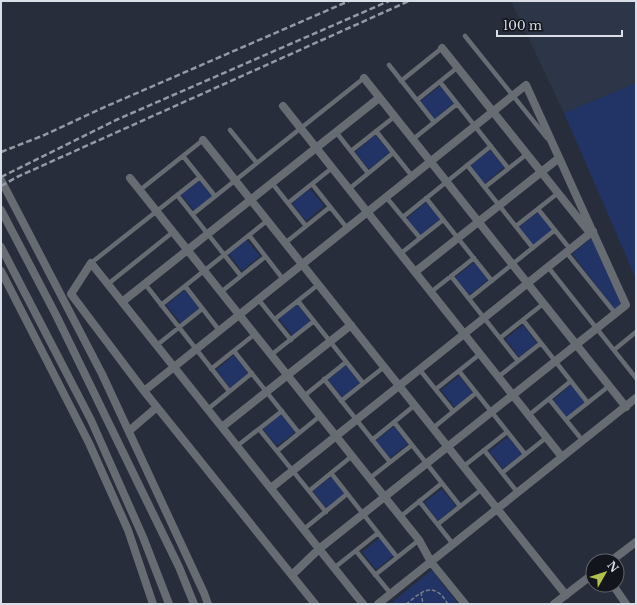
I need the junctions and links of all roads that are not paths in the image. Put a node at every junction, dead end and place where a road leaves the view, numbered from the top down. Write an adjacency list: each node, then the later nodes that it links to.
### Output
1 (465, 36): 8 (lane)
2 (442, 48): 4 (street); 6 (lane)
3 (389, 65): 6 (lane)
4 (458, 67): 7 (lane); 13 (street)
5 (364, 78): 9 (street); 17 (lane)
6 (401, 81): 10 (lane)
7 (440, 82): 10 (lane); 11 (lane)
8 (513, 96): 13 (street); 24 (lane); 24 (street)
9 (379, 98): 14 (street); 19 (street)
10 (417, 100): 15 (lane)
11 (457, 104): 15 (lane); 16 (lane)
12 (283, 106): 17 (street)
13 (493, 112): 16 (street); 28 (street)
14 (394, 117): 20 (lane); 22 (street)
15 (434, 122): 22 (lane)
16 (474, 126): 23 (lane); 31 (street)
17 (300, 129): 25 (street); 32 (lane)
18 (230, 130): 32 (lane)
19 (336, 132): 25 (street); 26 (lane)
20 (376, 132): 26 (lane); 27 (lane)
21 (203, 140): 29 (lane); 42 (street)
22 (412, 140): 31 (street)
23 (491, 146): 33 (lane); 35 (lane)
24 (554, 147): 30 (street)
25 (316, 148): 34 (street); 44 (street)
26 (351, 151): 37 (lane)
27 (394, 153): 37 (lane); 38 (lane)
28 (527, 154): 35 (lane); 36 (street)
29 (183, 156): 39 (lane); 48 (lane)
30 (559, 158): 36 (street); 72 (street)
31 (430, 162): 38 (street); 43 (street)
32 (256, 164): 42 (lane)
33 (467, 165): 43 (lane); 46 (lane)
34 (332, 168): 45 (lane); 47 (street)
35 (508, 168): 46 (lane)
36 (541, 172): 49 (street); 56 (street)
37 (368, 173): 47 (lane)
38 (412, 176): 52 (street)
39 (200, 177): 50 (lane); 51 (lane)
40 (130, 178): 48 (street)
41 (1, 180): 178 (street)
42 (236, 180): 51 (lane); 54 (street)
43 (446, 182): 53 (lane); 66 (street)
44 (272, 183): 54 (street); 55 (lane)
45 (312, 184): 55 (lane); 57 (lane)
46 (485, 187): 56 (lane)
47 (348, 189): 61 (street)
48 (140, 190): 60 (street)
49 (558, 193): 58 (lane); 72 (street)
50 (177, 195): 60 (lane); 62 (lane)
51 (215, 196): 62 (lane)
52 (386, 197): 61 (street); 63 (lane)
53 (426, 198): 63 (lane); 65 (lane)
54 (251, 200): 64 (street); 73 (street)
55 (288, 203): 67 (lane)
56 (499, 205): 66 (street); 68 (lane)
57 (330, 207): 67 (lane); 69 (lane)
58 (538, 209): 68 (lane); 70 (lane)
59 (1, 210): 233 (street)
60 (156, 211): 71 (street); 86 (lane)
61 (367, 212): 69 (street); 82 (street)
62 (193, 214): 73 (lane)
63 (402, 217): 75 (lane)
64 (268, 220): 74 (lane); 77 (street)
65 (443, 220): 75 (lane); 76 (lane)
66 (478, 222): 76 (street); 88 (street)
67 (306, 226): 77 (lane)
68 (516, 226): 79 (lane)
69 (347, 228): 87 (street)
70 (555, 230): 79 (lane); 81 (lane)
71 (173, 232): 80 (street); 97 (lane)
72 (591, 232): 81 (street); 111 (street)
73 (208, 234): 80 (street); 83 (lane)
74 (249, 236): 83 (lane); 84 (lane)
75 (420, 238): 82 (lane)
76 (458, 238): 85 (lane); 92 (street)
77 (285, 243): 87 (street)
78 (1, 248): 232 (street)
79 (533, 248): 88 (lane)
80 (188, 250): 91 (street); 98 (street)
81 (568, 251): 89 (street); 111 (lane)
82 (400, 254): 92 (street)
83 (225, 255): 91 (lane); 93 (lane)
84 (265, 257): 93 (lane); 95 (lane)
85 (474, 258): 94 (lane); 96 (lane)
86 (91, 263): 97 (street); 153 (street)
87 (302, 264): 95 (street); 99 (street)
88 (512, 265): 96 (lane); 100 (street)
89 (548, 267): 100 (street); 119 (lane)
90 (1, 271): 231 (street)
91 (204, 271): 101 (lane); 102 (street)
92 (415, 272): 103 (street)
93 (241, 276): 102 (lane)
94 (450, 276): 103 (lane); 105 (lane)
95 (283, 279): 104 (street)
96 (492, 281): 105 (lane)
97 (108, 284): 107 (street)
98 (145, 284): 107 (street); 109 (lane)
99 (318, 284): 106 (lane); 117 (street)
100 (527, 284): 108 (street); 113 (street)
101 (184, 286): 109 (lane); 110 (lane)
102 (221, 292): 112 (street)
103 (431, 292): 123 (street)
104 (258, 299): 112 (street); 114 (lane)
105 (469, 299): 113 (lane)
106 (298, 301): 114 (lane); 116 (lane)
107 (122, 302): 129 (street)
108 (543, 304): 115 (lane); 128 (street)
109 (161, 305): 118 (lane)
110 (202, 309): 118 (lane); 120 (lane)
111 (615, 313): 119 (street)
112 (239, 314): 120 (street); 122 (street)
113 (484, 318): 123 (street); 124 (lane)
114 (275, 319): 125 (lane)
115 (522, 320): 124 (lane); 127 (lane)
116 (314, 321): 125 (lane); 126 (lane)
117 (351, 325): 126 (street); 139 (street)
118 (179, 328): 129 (lane); 130 (lane)
119 (596, 328): 128 (street); 131 (lane)
120 (219, 330): 130 (street)
121 (636, 332): 131 (lane)
122 (255, 334): 132 (lane); 134 (street)
123 (464, 334): 133 (street); 141 (street)
124 (500, 338): 135 (lane)
125 (291, 340): 134 (lane)
126 (330, 341): 137 (lane); 144 (street)
127 (541, 343): 135 (lane); 136 (lane)
128 (576, 344): 136 (street); 151 (street)
129 (157, 345): 138 (street)
130 (195, 349): 138 (street); 140 (lane)
131 (614, 350): 146 (lane)
132 (234, 351): 140 (lane); 143 (lane)
133 (480, 354): 142 (lane); 145 (street)
134 (272, 355): 144 (street)
135 (518, 361): 145 (lane)
136 (555, 361): 148 (lane); 157 (street)
137 (346, 362): 147 (lane); 149 (lane)
138 (174, 366): 153 (street); 166 (street)
139 (384, 366): 149 (lane); 150 (street)
140 (211, 369): 154 (lane)
141 (420, 369): 150 (street); 152 (lane)
142 (459, 371): 152 (lane); 156 (lane)
143 (252, 373): 154 (lane); 155 (lane)
144 (287, 375): 155 (street); 158 (street)
145 (498, 377): 157 (street)
146 (636, 378)
147 (324, 379): 158 (lane); 161 (lane)
148 (571, 381): 160 (lane); 162 (lane)
149 (363, 383): 161 (lane)
150 (399, 386): 163 (street); 172 (street)
151 (609, 386): 162 (lane); 165 (street)
152 (436, 389): 168 (lane)
153 (144, 390): 164 (street)
154 (230, 391): 166 (lane)
155 (267, 392): 167 (lane); 175 (street)
156 (476, 393): 168 (lane); 169 (lane)
157 (513, 395): 169 (street); 170 (street)
158 (304, 396): 171 (street)
159 (636, 398): 165 (street)
160 (549, 399): 170 (lane); 173 (lane)
161 (341, 401): 172 (lane)
162 (588, 403): 173 (lane)
163 (415, 405): 174 (lane); 176 (street)
164 (157, 407): 178 (street); 225 (street)
165 (626, 407): 184 (street)
166 (208, 409): 175 (street)
167 (282, 411): 177 (lane); 180 (lane)
168 (453, 412): 176 (lane)
169 (491, 412): 179 (lane); 187 (street)
170 (529, 415): 182 (street)
171 (320, 416): 180 (lane); 181 (street)
172 (356, 420): 181 (street); 183 (lane)
173 (566, 420): 184 (lane)
174 (394, 422): 183 (lane); 185 (lane)
175 (222, 427): 186 (street)
176 (433, 428): 187 (street)
177 (259, 429): 186 (lane); 189 (lane)
178 (129, 431): 234 (street)
179 (507, 432): 188 (lane); 190 (lane)
180 (299, 433): 189 (lane)
181 (336, 436): 191 (street); 196 (street)
182 (547, 437): 190 (lane); 192 (street)
183 (372, 440): 193 (lane)
184 (583, 441): 192 (street)
185 (412, 445): 193 (lane); 194 (lane)
186 (237, 446): 201 (street)
187 (448, 446): 194 (street); 195 (street)
188 (484, 450): 195 (lane); 198 (lane)
189 (277, 451): 196 (lane)
190 (525, 454): 198 (lane)
191 (352, 456): 197 (lane); 199 (street)
192 (562, 457): 204 (street)
193 (390, 462): 199 (lane)
194 (426, 463): 200 (lane); 206 (street)
195 (464, 466): 202 (street)
196 (292, 470): 201 (street); 203 (lane)
197 (331, 473): 203 (lane); 205 (lane)
198 (502, 473): 204 (lane)
199 (370, 478): 206 (street)
200 (442, 483): 207 (lane); 208 (lane)
201 (271, 488): 214 (street)
202 (482, 489): 208 (lane); 209 (street)
203 (309, 491): 210 (lane)
204 (518, 493): 209 (street)
205 (347, 494): 210 (lane); 211 (lane)
206 (384, 497): 211 (street); 212 (street)
207 (419, 501): 212 (lane); 213 (lane)
208 (460, 506): 213 (lane)
209 (498, 509): 218 (street); 230 (street)
210 (326, 512): 214 (lane)
211 (363, 514): 215 (lane); 219 (street)
212 (400, 517): 216 (street)
213 (438, 524): 218 (lane)
214 (304, 529): 219 (street)
215 (378, 533): 220 (lane); 222 (lane)
216 (419, 540): 222 (lane); 223 (street)
217 (636, 542): 221 (street)
218 (453, 544): 223 (street)
219 (319, 549): 224 (street); 225 (street)
220 (356, 551): 224 (lane); 226 (lane)
221 (622, 553)
222 (397, 557): 226 (lane)
223 (431, 562): 229 (street); 238 (street)
224 (334, 568): 236 (street)
225 (292, 575): 235 (street)
226 (375, 575): 229 (lane)
227 (585, 580): 230 (street)
228 (618, 593): 240 (street)
229 (391, 594): 237 (street)
230 (566, 595): 239 (street)
231 (153, 604)
232 (169, 604)
233 (194, 604)
234 (208, 604)
235 (314, 604)
236 (363, 604)
237 (378, 604)
238 (464, 604)
239 (554, 604)
240 (626, 604)

